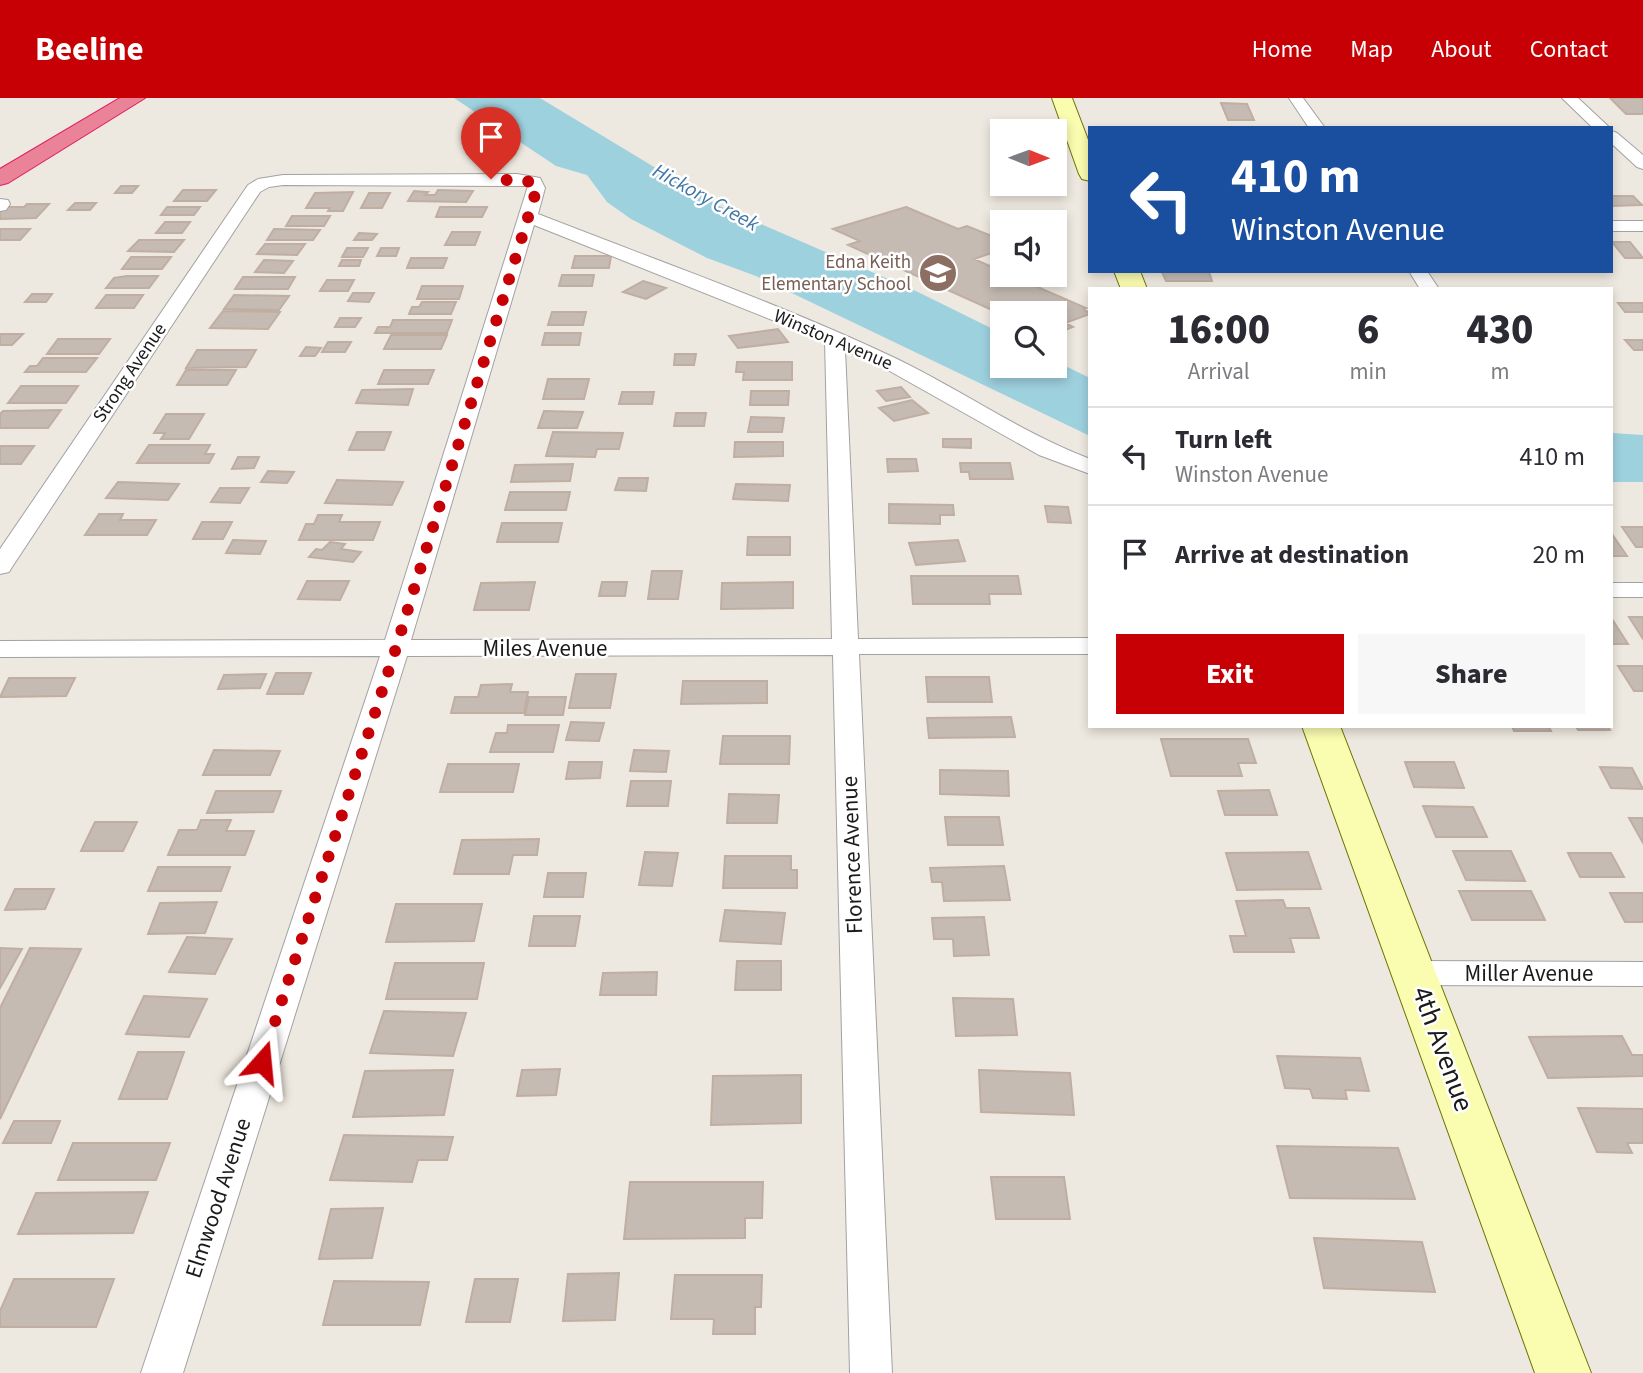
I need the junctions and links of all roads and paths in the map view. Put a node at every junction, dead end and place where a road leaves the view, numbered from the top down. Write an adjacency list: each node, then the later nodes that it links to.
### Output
1 (135, 98): 6 (highway)
2 (148, 98): 6 (highway)
3 (1062, 98): 11 (street)
4 (1296, 98): 7 (street)
5 (1569, 98): 8 (street)
6 (108, 112): 12 (highway)
7 (1316, 126)
8 (1600, 126)
9 (1613, 137): 10 (street)
10 (1643, 164)
11 (1088, 169)
12 (0, 178)
13 (264, 183): 14 (street, Elmwood Avenue); 19 (street, Strong Avenue)
14 (528, 216): 17 (street, Winston Avenue); 23 (street, Elmwood Avenue)
15 (1613, 226): 16 (street)
16 (1643, 226)
17 (835, 338): 18 (street, Winston Avenue); 25 (street, Florence Avenue)
18 (1088, 466)
19 (0, 567)
20 (1613, 590): 21 (street)
21 (1643, 590)
22 (1088, 646): 25 (street, Miles Avenue)
23 (396, 648): 24 (street, Miles Avenue); 25 (street, Miles Avenue); 29 (street, Elmwood Avenue)
24 (0, 649)
25 (845, 649): 30 (street, Florence Avenue)
26 (1322, 728): 27 (street, 4th Avenue)
27 (1415, 973): 28 (street, Miller Avenue); 31 (street, 4th Avenue)
28 (1643, 974)
29 (162, 1373)
30 (872, 1373)
31 (1563, 1373)

